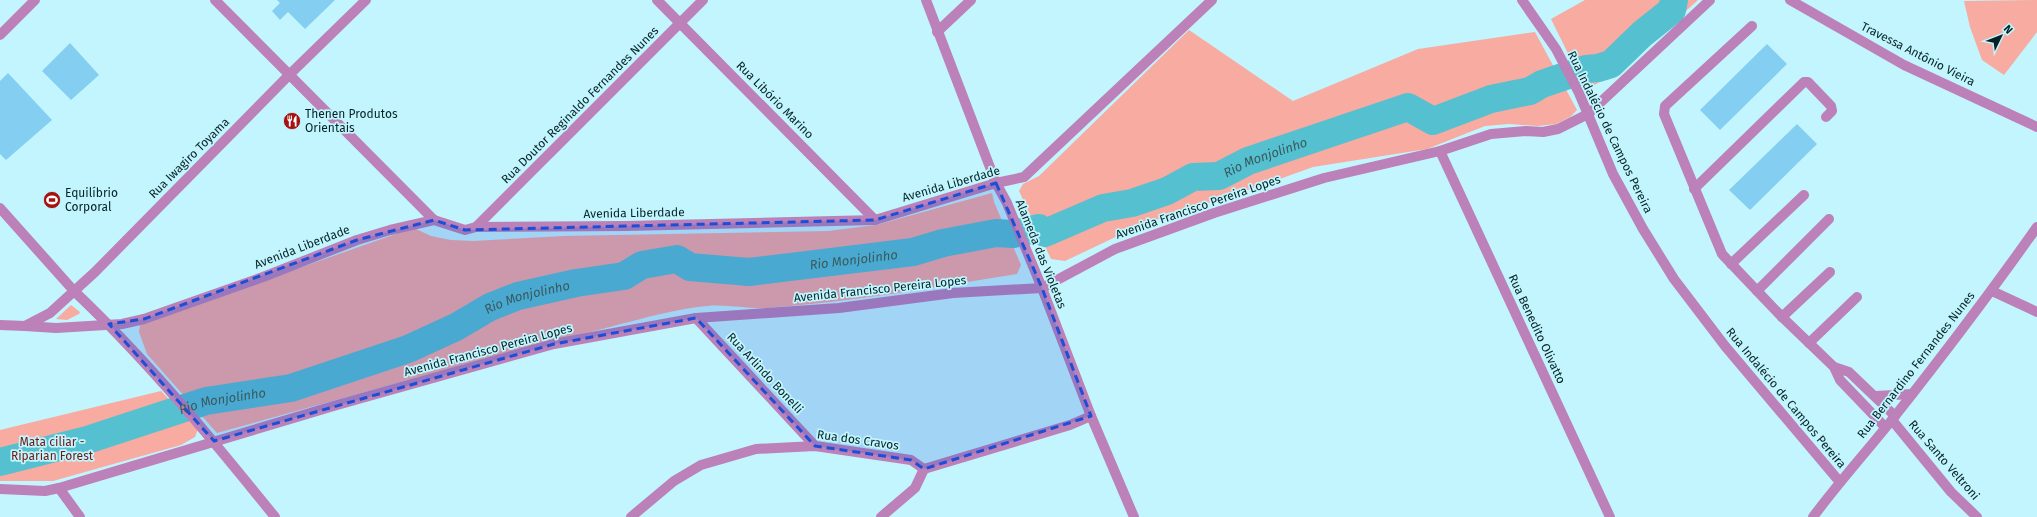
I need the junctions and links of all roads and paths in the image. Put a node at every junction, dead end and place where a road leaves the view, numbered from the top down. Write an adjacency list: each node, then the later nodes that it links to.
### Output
1 (35, 0): 15 (street)
2 (214, 0): 16 (street)
3 (366, 0): 16 (street, Rua Iwagiro Toyama)
4 (657, 0): 12 (street, Rua Libório Marino)
5 (703, 0): 12 (street, Rua Doutor Reginaldo Fernandes Nunes)
6 (926, 0): 14 (street, Alameda das Violetas)
7 (971, 0): 14 (street)
8 (1212, 0): 21 (street, Avenida Liberdade)
9 (1522, 0): 17 (street, Rua Indalécio de Campos Pereira)
10 (1710, 0): 17 (street, Avenida Francisco Pereira Lopes)
11 (1790, 0): 19 (street, Travessa Antônio Vieira)
12 (680, 22): 27 (street, Rua Libório Marino); 28 (street, Rua Doutor Reginaldo Fernandes Nunes)
13 (1752, 26): 22 (street)
14 (938, 32): 21 (street, Alameda das Violetas)
15 (0, 35)
16 (289, 75): 26 (street); 35 (street, Rua Iwagiro Toyama)
17 (1588, 114): 20 (street, Avenida Francisco Pereira Lopes); 52 (street, Rua Indalécio de Campos Pereira)
18 (1826, 117): 22 (street)
19 (2037, 127)
20 (1440, 151): 32 (street, Avenida Francisco Pereira Lopes); 60 (street, Rua Benedito Olivatto)
21 (996, 183): 27 (street, Avenida Liberdade); 32 (street, Alameda das Violetas)
22 (1694, 189): 30 (street)
23 (1804, 195): 30 (street)
24 (0, 208): 35 (street)
25 (1829, 219): 33 (street)
26 (434, 220): 28 (street, Avenida Liberdade); 40 (street, Avenida Liberdade)
27 (875, 220): 28 (street, Avenida Liberdade)
28 (476, 227)
29 (2037, 227): 34 (street, Rua Bernardino Fernandes Nunes)
30 (1731, 264): 33 (street)
31 (1830, 272): 38 (street)
32 (1042, 288): 39 (street, Avenida Francisco Pereira Lopes); 47 (street, Alameda das Violetas)
33 (1757, 290): 38 (street)
34 (1992, 290): 37 (street); 45 (street, Rua Bernardino Fernandes Nunes)
35 (74, 291): 40 (street); 42 (street, Rua Iwagiro Toyama)
36 (1857, 297): 43 (street)
37 (2037, 312)
38 (1782, 317): 43 (street)
39 (696, 318): 49 (street, Avenida Francisco Pereira Lopes); 50 (street, Rua Arlindo Bonelli)
40 (109, 324): 42 (street, Avenida Liberdade); 49 (street)
41 (0, 325): 42 (street, Avenida Liberdade)
42 (25, 326)
43 (1809, 343): 44 (street)
44 (1834, 367): 46 (street); 48 (street)
45 (1912, 394): 46 (street); 48 (street, Rua Bernardino Fernandes Nunes)
46 (1876, 396): 48 (street)
47 (1091, 416): 51 (street); 59 (street, Alameda das Violetas)
48 (1891, 421): 52 (street, Rua Bernardino Fernandes Nunes); 62 (street, Rua Santo Veltroni)
49 (214, 441): 54 (street, Avenida Francisco Pereira Lopes); 56 (street)
50 (815, 446): 51 (street, Rua dos Cravos); 57 (street, Rua dos Cravos)
51 (924, 469): 58 (street)
52 (1839, 481): 61 (street, Rua Bernardino Fernandes Nunes)
53 (0, 488): 54 (street, Avenida Francisco Pereira Lopes)
54 (59, 488): 55 (street)
55 (80, 517)
56 (276, 517)
57 (631, 517)
58 (881, 517)
59 (1134, 517)
60 (1610, 517)
61 (1813, 517)
62 (1977, 517)

